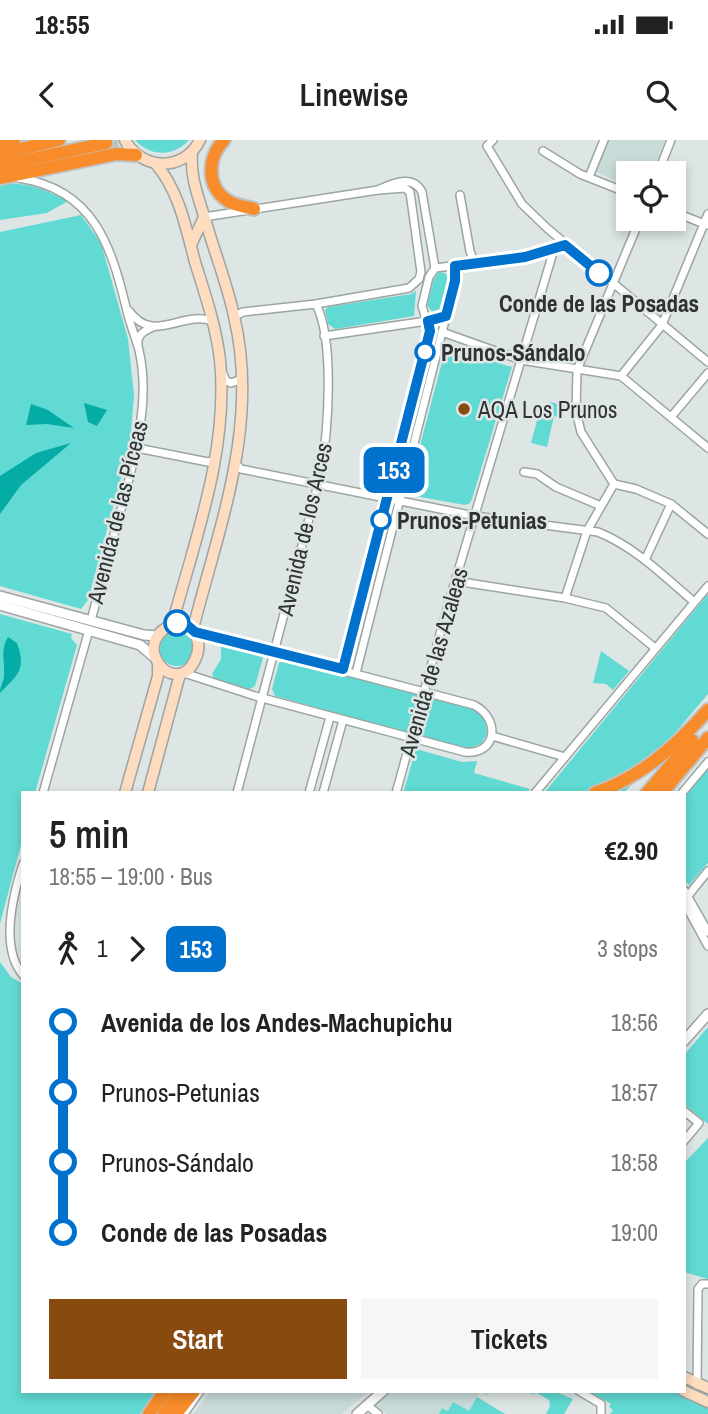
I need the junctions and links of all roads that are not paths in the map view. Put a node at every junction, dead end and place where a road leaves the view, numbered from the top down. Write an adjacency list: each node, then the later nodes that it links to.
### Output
1 (14, 140): 9 (highway)
2 (59, 140): 13 (highway)
3 (125, 140): 14 (main road)
4 (200, 140): 12 (main road)
5 (224, 140): 24 (highway)
6 (493, 140): 31 (street)
7 (604, 140): 18 (street)
8 (671, 140): 15 (street)
9 (0, 143)
10 (106, 143): 17 (highway)
11 (543, 151): 18 (street)
12 (192, 152): 16 (main road); 26 (main road)
13 (0, 154)
14 (136, 155): 16 (main road); 17 (highway)
15 (663, 161)
16 (156, 164): 30 (main road)
17 (2, 173): 38 (street, Avenida de las Píceas)
18 (589, 177): 19 (street)
19 (616, 188)
20 (378, 190): 22 (street); 23 (street); 24 (street)
21 (460, 195): 33 (street)
22 (412, 197): 23 (street); 37 (street)
23 (423, 199): 35 (street)
24 (254, 209): 26 (street)
25 (708, 214): 28 (street)
26 (204, 217): 30 (main road); 39 (main road)
27 (686, 217): 28 (street)
28 (706, 225): 43 (street)
29 (634, 231): 36 (street)
30 (191, 245): 41 (main road)
31 (565, 245): 32 (street); 36 (street)
32 (551, 250): 33 (street); 49 (street, Avenida de las Azaleas)
33 (475, 264): 34 (street)
34 (455, 266): 35 (street); 40 (street)
35 (435, 268): 42 (street)
36 (613, 285): 43 (street); 51 (street)
37 (316, 303): 39 (street); 46 (street, Avenida de los Arces)
38 (127, 308): 44 (street); 47 (street, Avenida de las Píceas)
39 (234, 316): 54 (main road)
40 (446, 316): 42 (street); 45 (street)
41 (212, 321): 44 (street); 48 (main road)
42 (428, 321): 46 (street); 63 (street)
43 (662, 325): 50 (street); 53 (street)
44 (153, 327): 47 (street)
45 (442, 332): 49 (street); 64 (street)
46 (324, 336): 61 (street, Avenida de los Arces)
47 (139, 349): 56 (street, Avenida de las Píceas)
48 (220, 359): 54 (street); 58 (main road)
49 (522, 360): 51 (street); 67 (street, Avenida de las Azaleas)
50 (708, 362)
51 (577, 370): 53 (street); 62 (street)
52 (708, 373): 55 (street)
53 (621, 376): 55 (street)
54 (242, 379): 59 (main road)
55 (671, 417): 57 (street)
56 (137, 448): 58 (street); 77 (street, Avenida de las Píceas)
57 (708, 448)
58 (215, 460): 78 (main road)
59 (236, 464): 61 (street); 80 (main road)
60 (524, 472): 66 (street)
61 (319, 484): 63 (street); 83 (street, Avenida de los Arces)
62 (614, 484): 65 (street); 66 (street)
63 (387, 498): 64 (street); 85 (street)
64 (399, 500): 67 (street); 87 (street)
65 (671, 504): 69 (street); 70 (street)
66 (601, 506): 68 (street)
67 (475, 516): 68 (street); 71 (street, Avenida de las Azaleas)
68 (587, 531): 70 (street); 74 (street)
69 (708, 534)
70 (645, 560): 75 (street)
71 (455, 581): 74 (street); 88 (street, Avenida de las Azaleas)
72 (708, 586): 75 (street)
73 (0, 596): 77 (street)
74 (565, 598): 82 (street)
75 (694, 601): 82 (street)
76 (0, 605): 79 (street)
77 (91, 620): 79 (street); 81 (street)
78 (172, 625): 80 (main road); 81 (main road)
79 (89, 630): 84 (street); 99 (street, Avenida de las Píceas)
80 (194, 631): 83 (street); 86 (main road)
81 (158, 636): 84 (main road)
82 (655, 648): 97 (street)
83 (275, 651): 85 (street); 89 (street, Avenida de los Arces)
84 (156, 661): 86 (main road); 100 (main road)
85 (343, 669): 87 (street)
86 (182, 673): 89 (street); 101 (main road)
87 (356, 673): 88 (street)
88 (424, 692): 94 (street); 95 (street, Avenida de las Azaleas)
89 (263, 698): 91 (street); 102 (street, Avenida de los Arces)
90 (708, 710): 107 (highway)
91 (330, 716): 92 (street); 103 (street)
92 (343, 720): 95 (street); 104 (street)
93 (708, 721): 108 (highway)
94 (492, 736): 95 (street); 97 (street)
95 (411, 738): 105 (street, Avenida de las Azaleas)
96 (708, 738): 109 (highway)
97 (565, 757): 106 (street)
98 (708, 762): 110 (street)
99 (44, 791)
100 (126, 791)
101 (149, 791)
102 (238, 791)
103 (310, 791)
104 (324, 791)
105 (397, 791)
106 (536, 791)
107 (600, 791)
108 (649, 791)
109 (664, 791)
110 (684, 791)
111 (708, 871): 113 (street)
112 (21, 872): 118 (street)
113 (686, 895)
114 (686, 898): 116 (street)
115 (686, 898): 117 (street)
116 (708, 932)
117 (708, 946)
118 (21, 973)
119 (708, 1007): 121 (street)
120 (708, 1014): 121 (street)
121 (699, 1023): 122 (street)
122 (686, 1039)
123 (686, 1113): 124 (street)
124 (686, 1139)
125 (708, 1284): 127 (street)
126 (686, 1378): 127 (main road)
127 (703, 1387): 134 (main road)
128 (164, 1393): 136 (highway)
129 (179, 1393): 137 (highway)
130 (192, 1393): 138 (highway)
131 (199, 1393): 139 (street)
132 (381, 1393): 135 (street)
133 (582, 1393): 142 (street)
134 (696, 1397)
135 (367, 1405): 140 (street); 141 (street)
136 (149, 1414)
137 (163, 1414)
138 (176, 1414)
139 (184, 1414)
140 (357, 1414)
141 (378, 1414)
142 (601, 1414)

